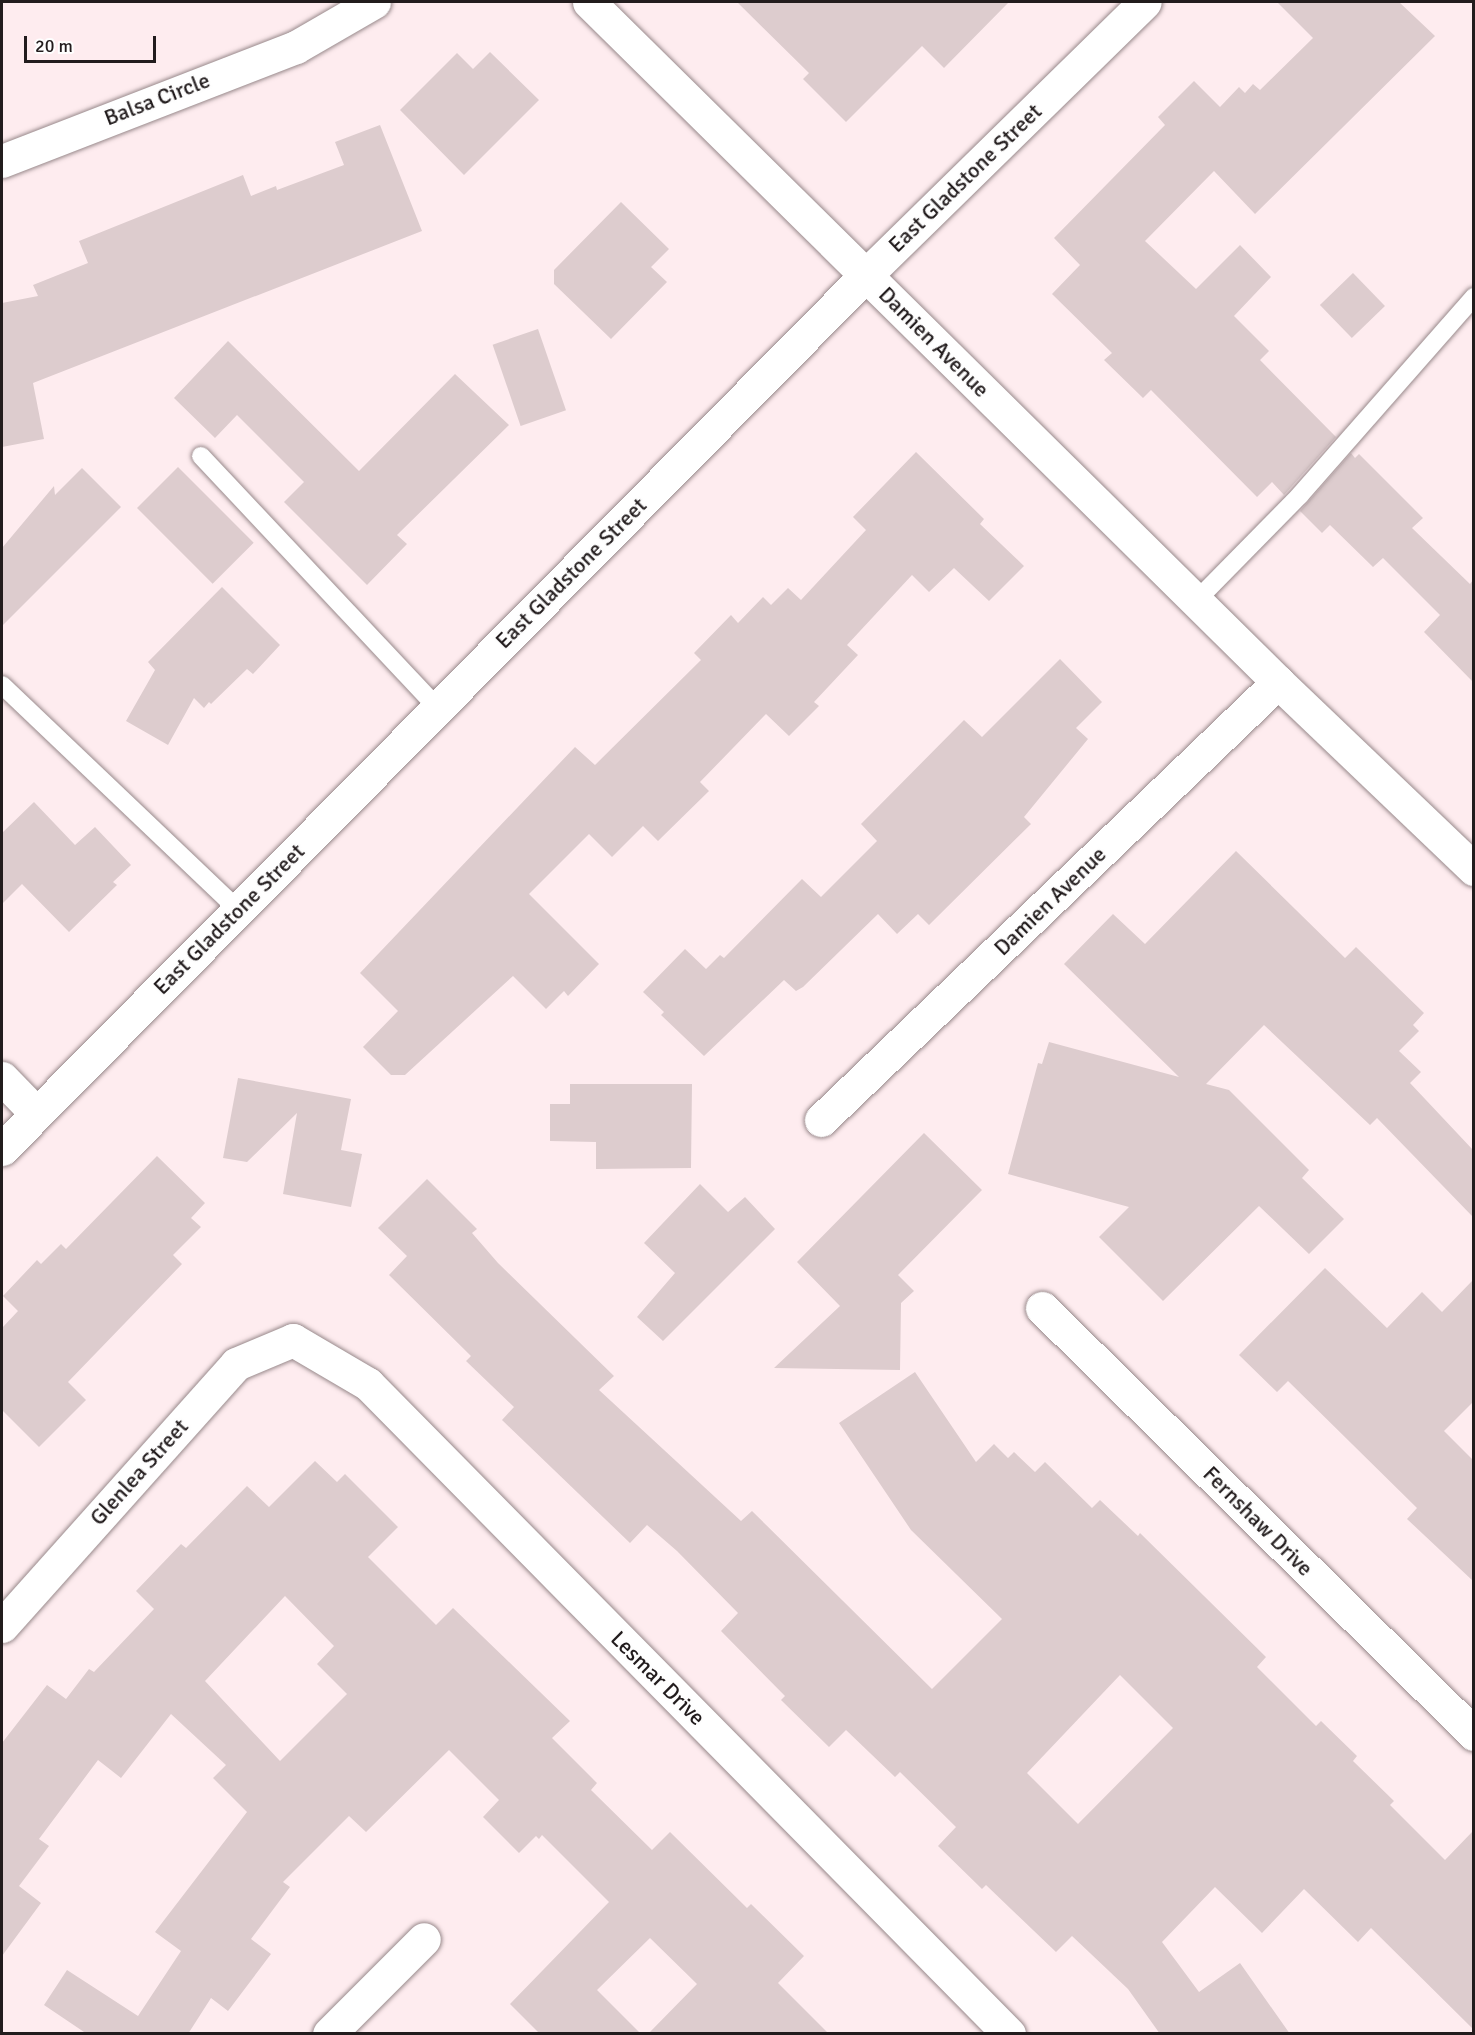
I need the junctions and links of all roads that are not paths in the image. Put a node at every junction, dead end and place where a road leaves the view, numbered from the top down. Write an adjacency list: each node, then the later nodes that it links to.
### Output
1 (374, 2): 4 (street, Balsa Circle)
2 (589, 2): 5 (street, Damien Avenue)
3 (1145, 2): 5 (street, East Gladstone Street)
4 (2, 161)
5 (866, 275): 8 (street, Damien Avenue); 11 (street, East Gladstone Street)
6 (1473, 297): 8 (lane)
7 (201, 456): 11 (lane)
8 (1196, 601): 9 (street, Damien Avenue)
9 (1278, 682): 12 (street, Damien Avenue); 16 (street, Damien Avenue)
10 (2, 685): 13 (lane)
11 (438, 708): 13 (street, East Gladstone Street)
12 (1473, 869)
13 (238, 910): 15 (street, East Gladstone Street)
14 (2, 1078): 15 (street)
15 (36, 1113): 17 (street, East Gladstone Street)
16 (821, 1120)
17 (2, 1149)
18 (1042, 1308): 21 (street, Fernshaw Drive)
19 (293, 1340): 20 (street, Glenlea Street); 24 (street, Lesmar Drive)
20 (2, 1626)
21 (1473, 1734)
22 (424, 1939): 23 (street)
23 (329, 2034)
24 (1009, 2034)

